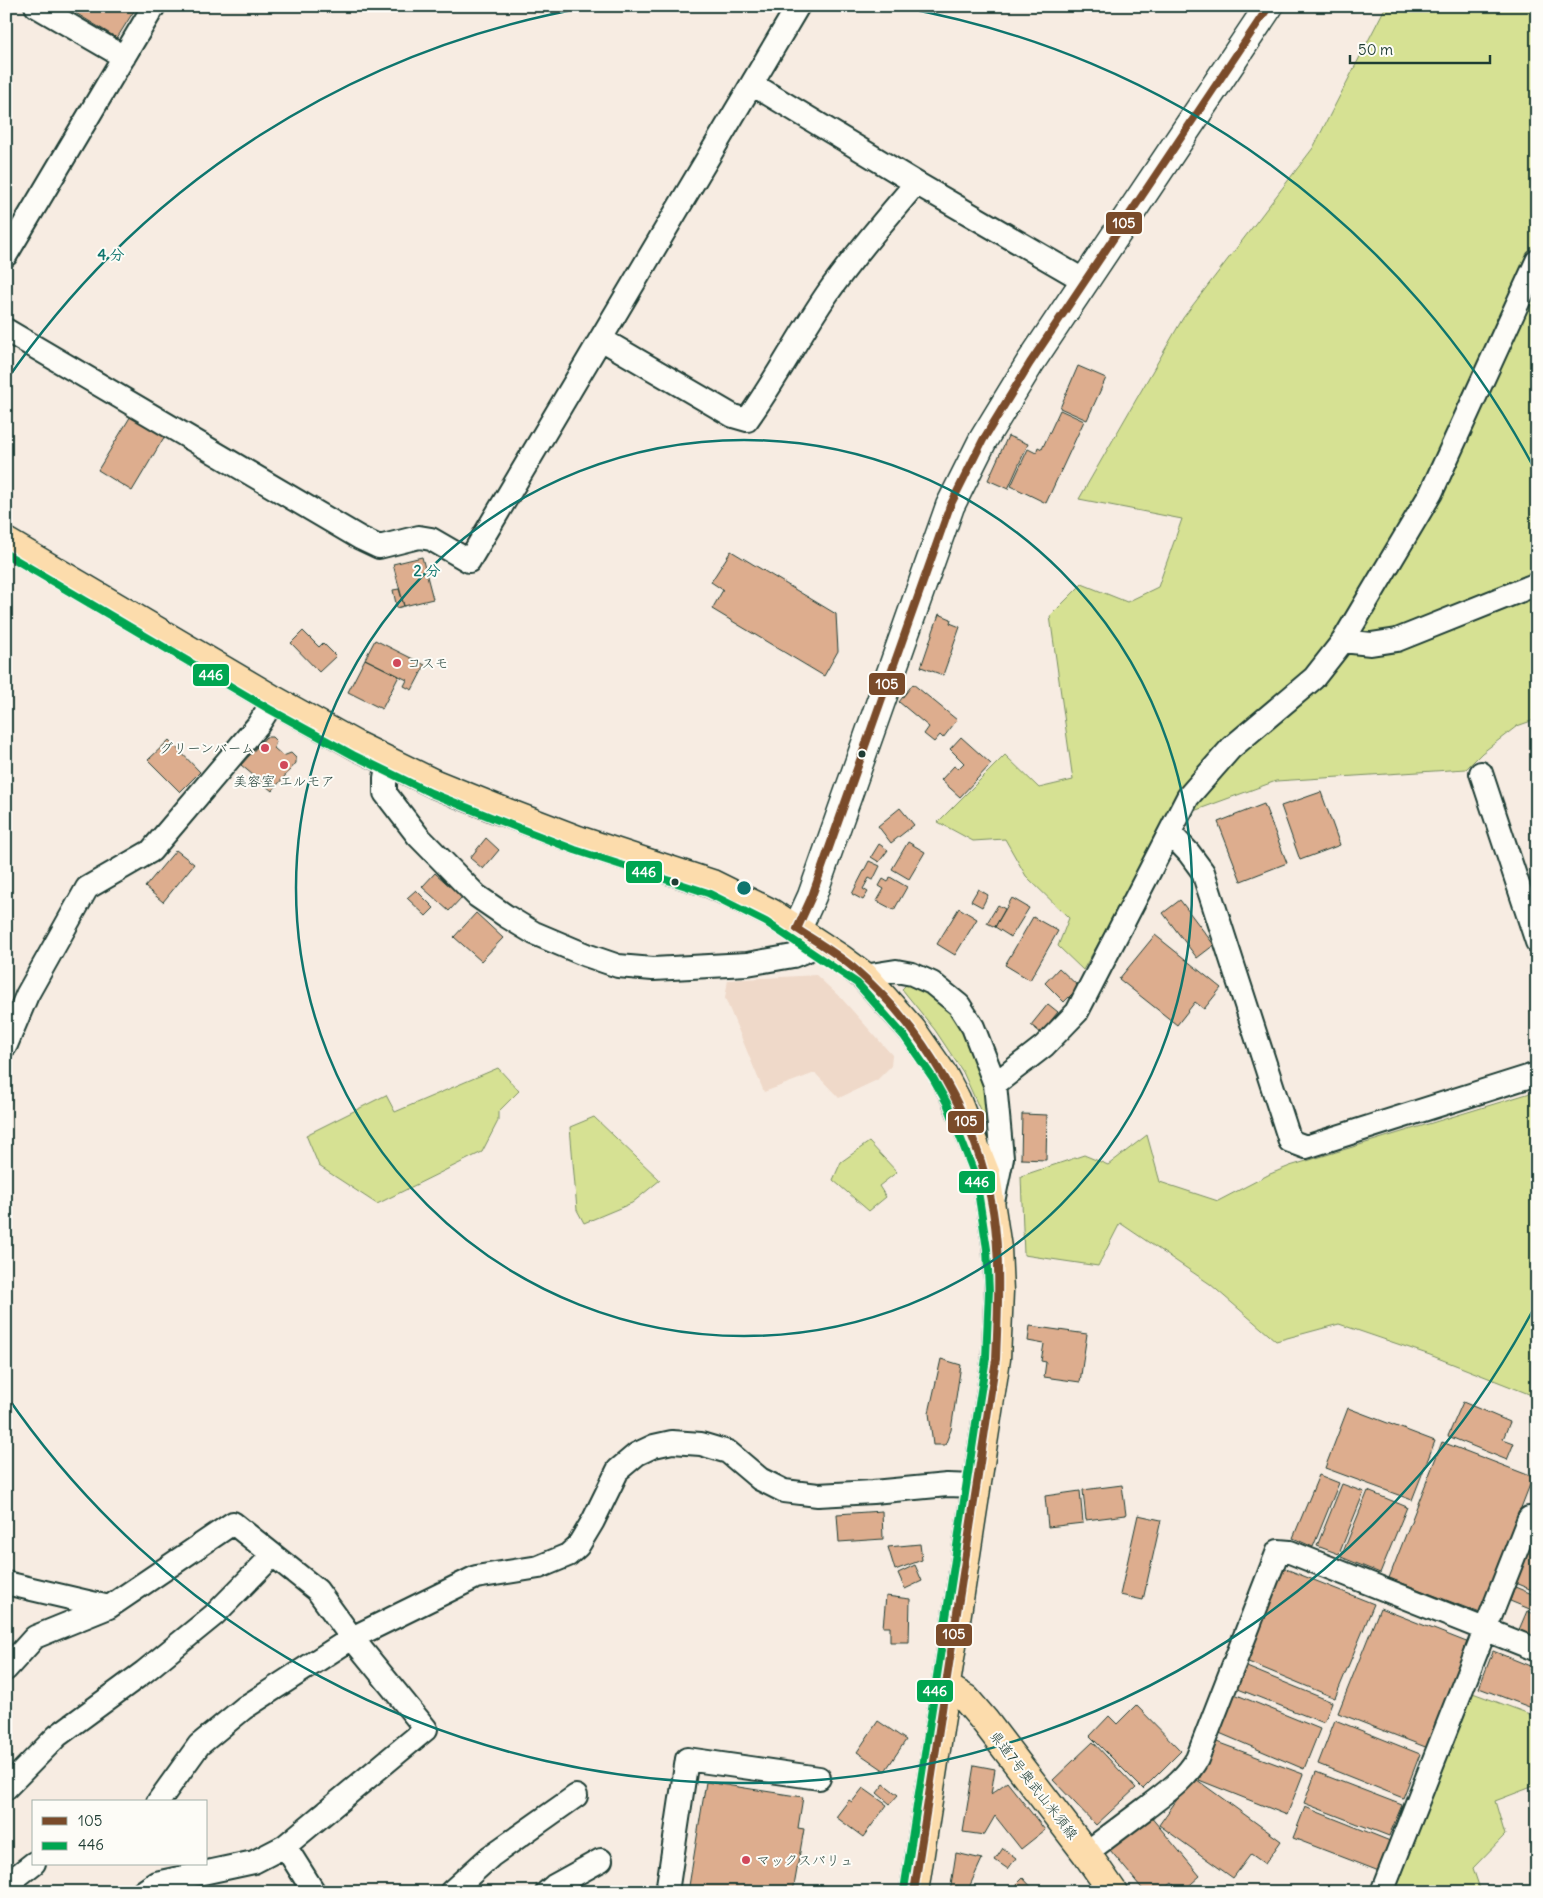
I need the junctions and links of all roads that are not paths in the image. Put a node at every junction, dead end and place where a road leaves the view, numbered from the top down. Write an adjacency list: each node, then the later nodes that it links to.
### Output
1 (36, 6): 5 (street)
2 (154, 6): 5 (street)
3 (798, 6): 6 (street)
4 (1269, 6): 10 (street)
5 (124, 58): 8 (street)
6 (752, 84): 7 (street); 12 (street)
7 (916, 183): 10 (street); 12 (street)
8 (6, 254)
9 (1537, 261): 15 (street)
10 (1085, 281): 20 (street)
11 (6, 330): 12 (street)
12 (601, 339)
13 (6, 542): 16 (main road)
14 (1537, 584): 15 (street)
15 (1343, 641): 19 (street)
16 (274, 700): 17 (main road); 24 (street)
17 (388, 761): 20 (main road); 22 (street)
18 (1481, 773): 21 (street)
19 (1170, 833): 25 (street); 26 (street)
20 (797, 929): 22 (main road)
21 (1537, 942)
22 (820, 945): 23 (main road)
23 (864, 976): 26 (street); 27 (main road)
24 (6, 1046)
25 (1537, 1074)
26 (995, 1084): 27 (street)
27 (992, 1208): 28 (main road)
28 (976, 1486): 34 (street); 37 (main road)
29 (1529, 1518): 33 (street)
30 (273, 1555): 32 (street); 34 (street); 39 (street)
31 (6, 1583): 32 (street)
32 (109, 1607): 36 (street)
33 (1485, 1629): 35 (street); 43 (street); 55 (street)
34 (352, 1638): 41 (street); 42 (street)
35 (1537, 1650)
36 (6, 1669)
37 (946, 1687): 43 (main road, 県道7号奥武山米須線); 53 (main road)
38 (819, 1778): 52 (street)
39 (6, 1788)
40 (576, 1796): 50 (street)
41 (159, 1800)
42 (285, 1846): 48 (street); 49 (street)
43 (1086, 1853): 54 (main road, 県道7号奥武山米須線)
44 (601, 1860): 51 (street)
45 (32, 1865): 46 (street)
46 (6, 1887): 47 (street)
47 (10, 1892)
48 (143, 1892)
49 (314, 1892)
50 (451, 1892)
51 (547, 1892)
52 (667, 1892)
53 (914, 1892)
54 (1113, 1892)
55 (1382, 1892)

